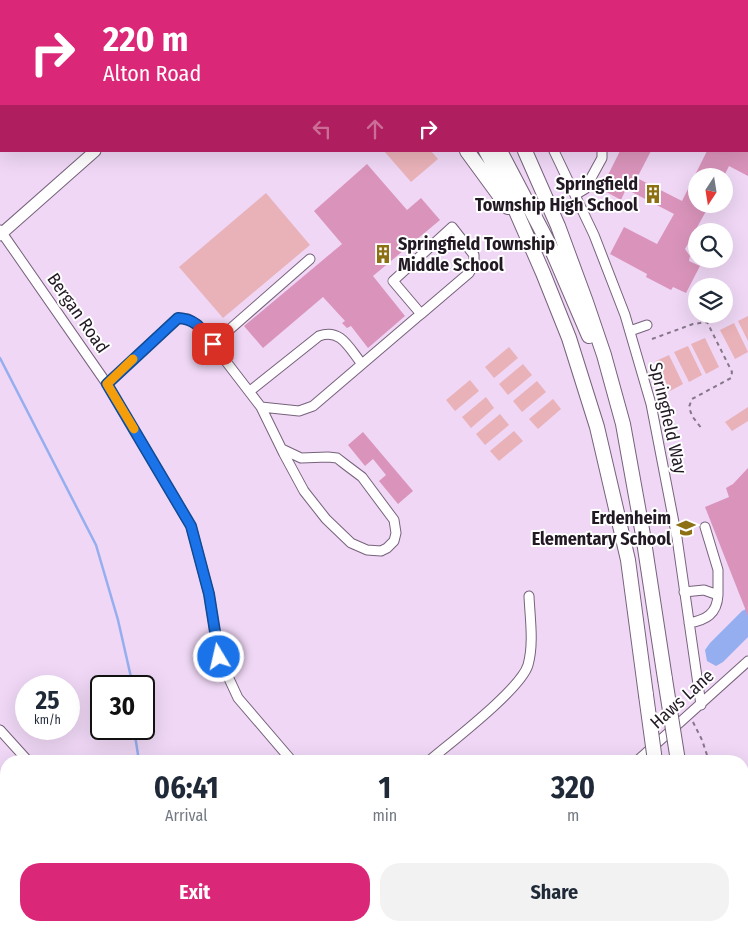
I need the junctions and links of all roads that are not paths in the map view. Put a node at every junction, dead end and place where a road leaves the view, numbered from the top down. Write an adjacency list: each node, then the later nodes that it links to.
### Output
1 (94, 152): 10 (main road)
2 (468, 152): 9 (highway)
3 (487, 152): 9 (highway)
4 (501, 152): 22 (highway)
5 (525, 152): 22 (highway)
6 (554, 152): 8 (street, Springfield Way)
7 (602, 152): 8 (street)
8 (575, 195): 14 (street, Springfield Way)
9 (524, 230): 34 (highway, bridge)
10 (1, 233): 17 (street, Bergan Road)
11 (310, 259): 15 (street)
12 (421, 314): 12 (street); 16 (street)
13 (648, 325): 14 (street)
14 (630, 331): 23 (street, Springfield Way)
15 (213, 344): 17 (street); 18 (street)
16 (362, 364): 18 (street); 19 (street)
17 (107, 384): 31 (street, Bergan Road)
18 (250, 391): 19 (street)
19 (261, 407): 20 (street)
20 (282, 449): 20 (street)
21 (705, 527): 24 (street)
22 (643, 535): 35 (highway, bridge)
23 (684, 592): 24 (street); 26 (street, Springfield Way)
24 (718, 595): 26 (street)
25 (529, 596): 32 (street)
26 (689, 623): 28 (street, Springfield Way)
27 (748, 662): 28 (street, Haws Lane)
28 (701, 705): 33 (street, Haws Lane)
29 (0, 730): 30 (street)
30 (23, 755)
31 (287, 755)
32 (436, 755)
33 (644, 755)
34 (654, 755)
35 (677, 755)

